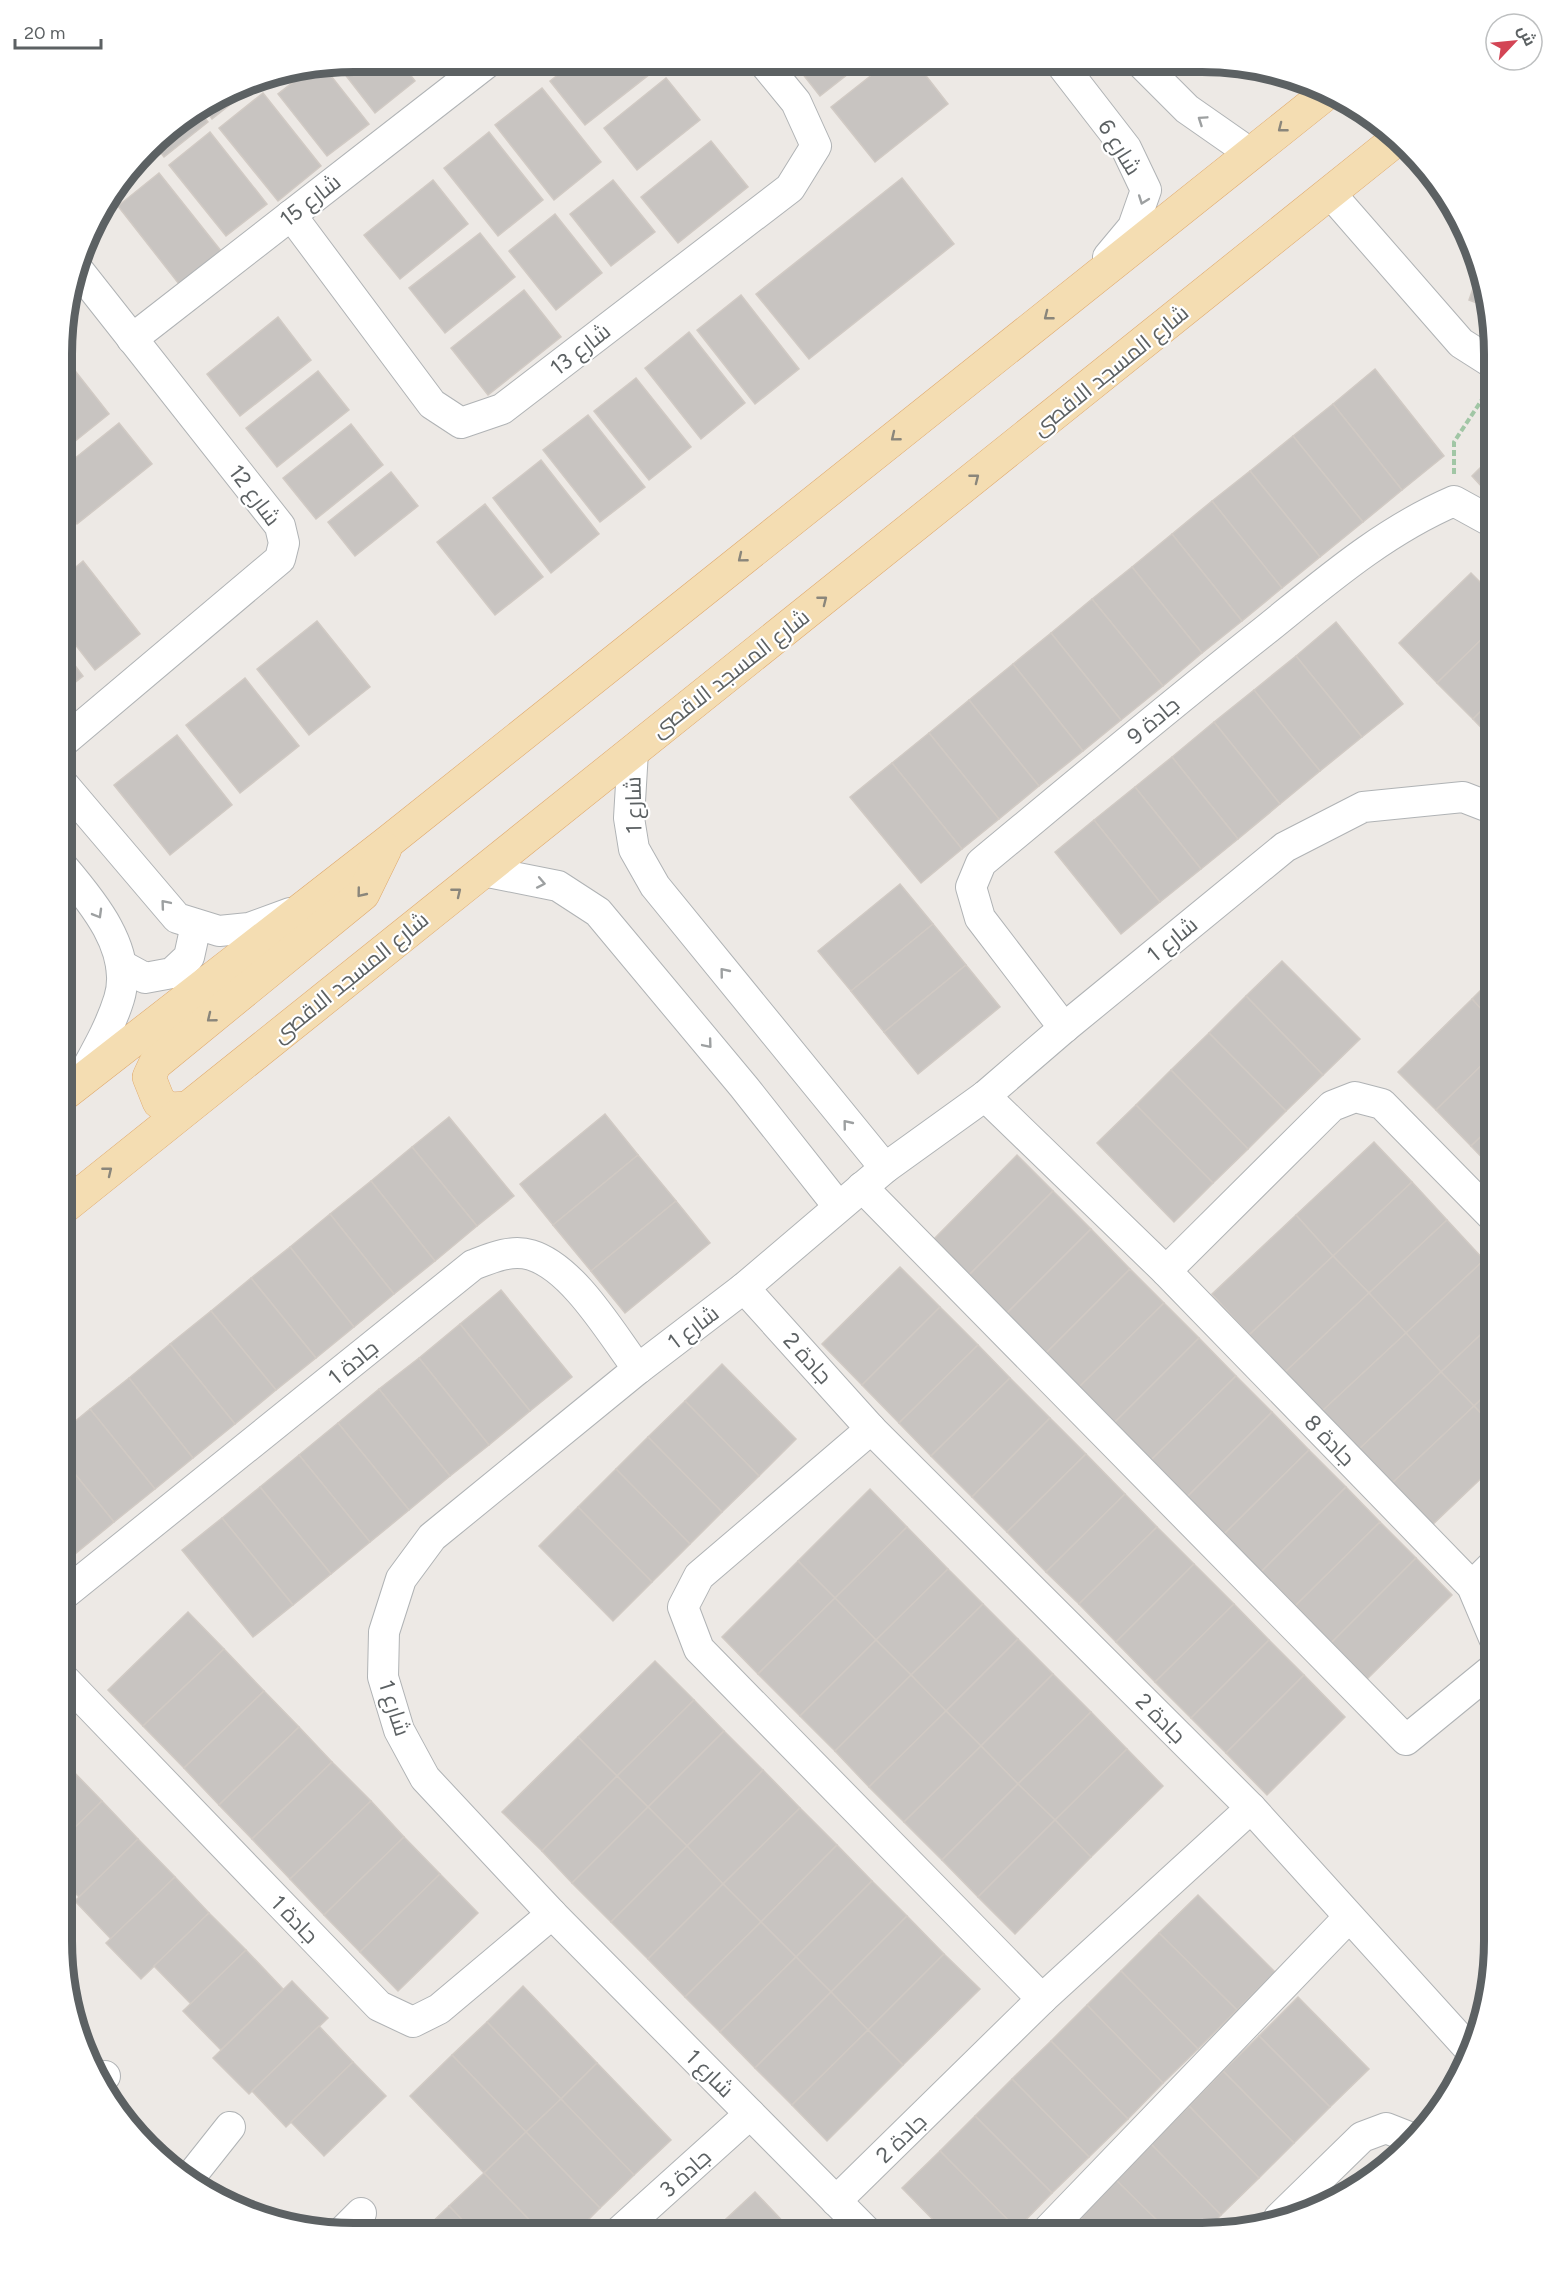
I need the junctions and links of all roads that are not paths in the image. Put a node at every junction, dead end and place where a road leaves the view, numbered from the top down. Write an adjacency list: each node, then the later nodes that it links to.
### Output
1 (475, 72): 11 (street, شارع 15)
2 (771, 72): 11 (street, شارع 13)
3 (1073, 72): 13 (street, شارع 6, one-way to 13)
4 (1150, 72): 8 (street, one-way to 4)
5 (1321, 98): 8 (main road, one-way to 8)
6 (1379, 134): 9 (main road)
7 (1390, 144): 9 (main road, شارع المسجد الاقصى)
8 (1251, 153): 13 (main road)
9 (1355, 172): 10 (main road, شارع المسجد الاقصى)
10 (1329, 193): 15 (street); 18 (main road, شارع المسجد الاقصى, one-way to 10)
11 (291, 215): 14 (street, شارع 15)
12 (83, 277): 14 (street, شارع 12)
13 (1079, 292): 21 (main road, one-way to 21)
14 (132, 339): 17 (street, شارع 12)
15 (1484, 367)
16 (1484, 518): 27 (street, جادة 9)
17 (72, 734)
18 (633, 751): 22 (main road, شارع المسجد الاقصى); 31 (street, شارع 1, one-way to 18)
19 (72, 795): 25 (street, one-way to 19)
20 (1484, 805): 27 (street, شارع 1)
21 (388, 842): 24 (main road); 30 (main road, one-way to 30)
22 (483, 871): 30 (main road, شارع المسجد الاقصى, one-way to 22); 34 (street, one-way to 34)
23 (72, 877): 26 (street, one-way to 26)
24 (296, 912): 25 (street); 28 (main road)
25 (196, 925): 26 (street)
26 (121, 965): 28 (street)
27 (1064, 1028): 29 (street, شارع 1)
28 (72, 1087)
29 (985, 1096): 31 (street, شارع 1); 36 (street, جادة 8)
30 (186, 1108): 33 (main road, شارع المسجد الاقصى, one-way to 30)
31 (885, 1168): 32 (street, شارع 1)
32 (862, 1187): 34 (street, شارع 1); 44 (street)
33 (72, 1201)
34 (838, 1206): 37 (street, شارع 1)
35 (1484, 1208): 36 (street)
36 (1166, 1271): 41 (street, جادة 8)
37 (744, 1288): 38 (street, شارع 1); 39 (street, جادة 2)
38 (638, 1369): 42 (street, جادة 1); 47 (street, شارع 1)
39 (872, 1429): 46 (street, جادة 2); 49 (street)
40 (1484, 1574): 41 (street)
41 (1472, 1586): 43 (street)
42 (72, 1588)
43 (1484, 1614)
44 (1484, 1676)
45 (72, 1687): 47 (street, جادة 1)
46 (1251, 1808): 48 (street); 49 (street, جادة 2)
47 (552, 1914): 51 (street, شارع 1)
48 (1349, 1917): 50 (street); 59 (street)
49 (1042, 1999): 55 (street, جادة 2)
50 (1465, 2043)
51 (750, 2114): 55 (street, شارع 1); 57 (street, جادة 3)
52 (230, 2127): 54 (street)
53 (1405, 2136): 56 (street)
54 (194, 2172)
55 (836, 2201): 58 (street, شارع 1)
56 (1288, 2209)
57 (629, 2223)
58 (858, 2223)
59 (1055, 2223)

